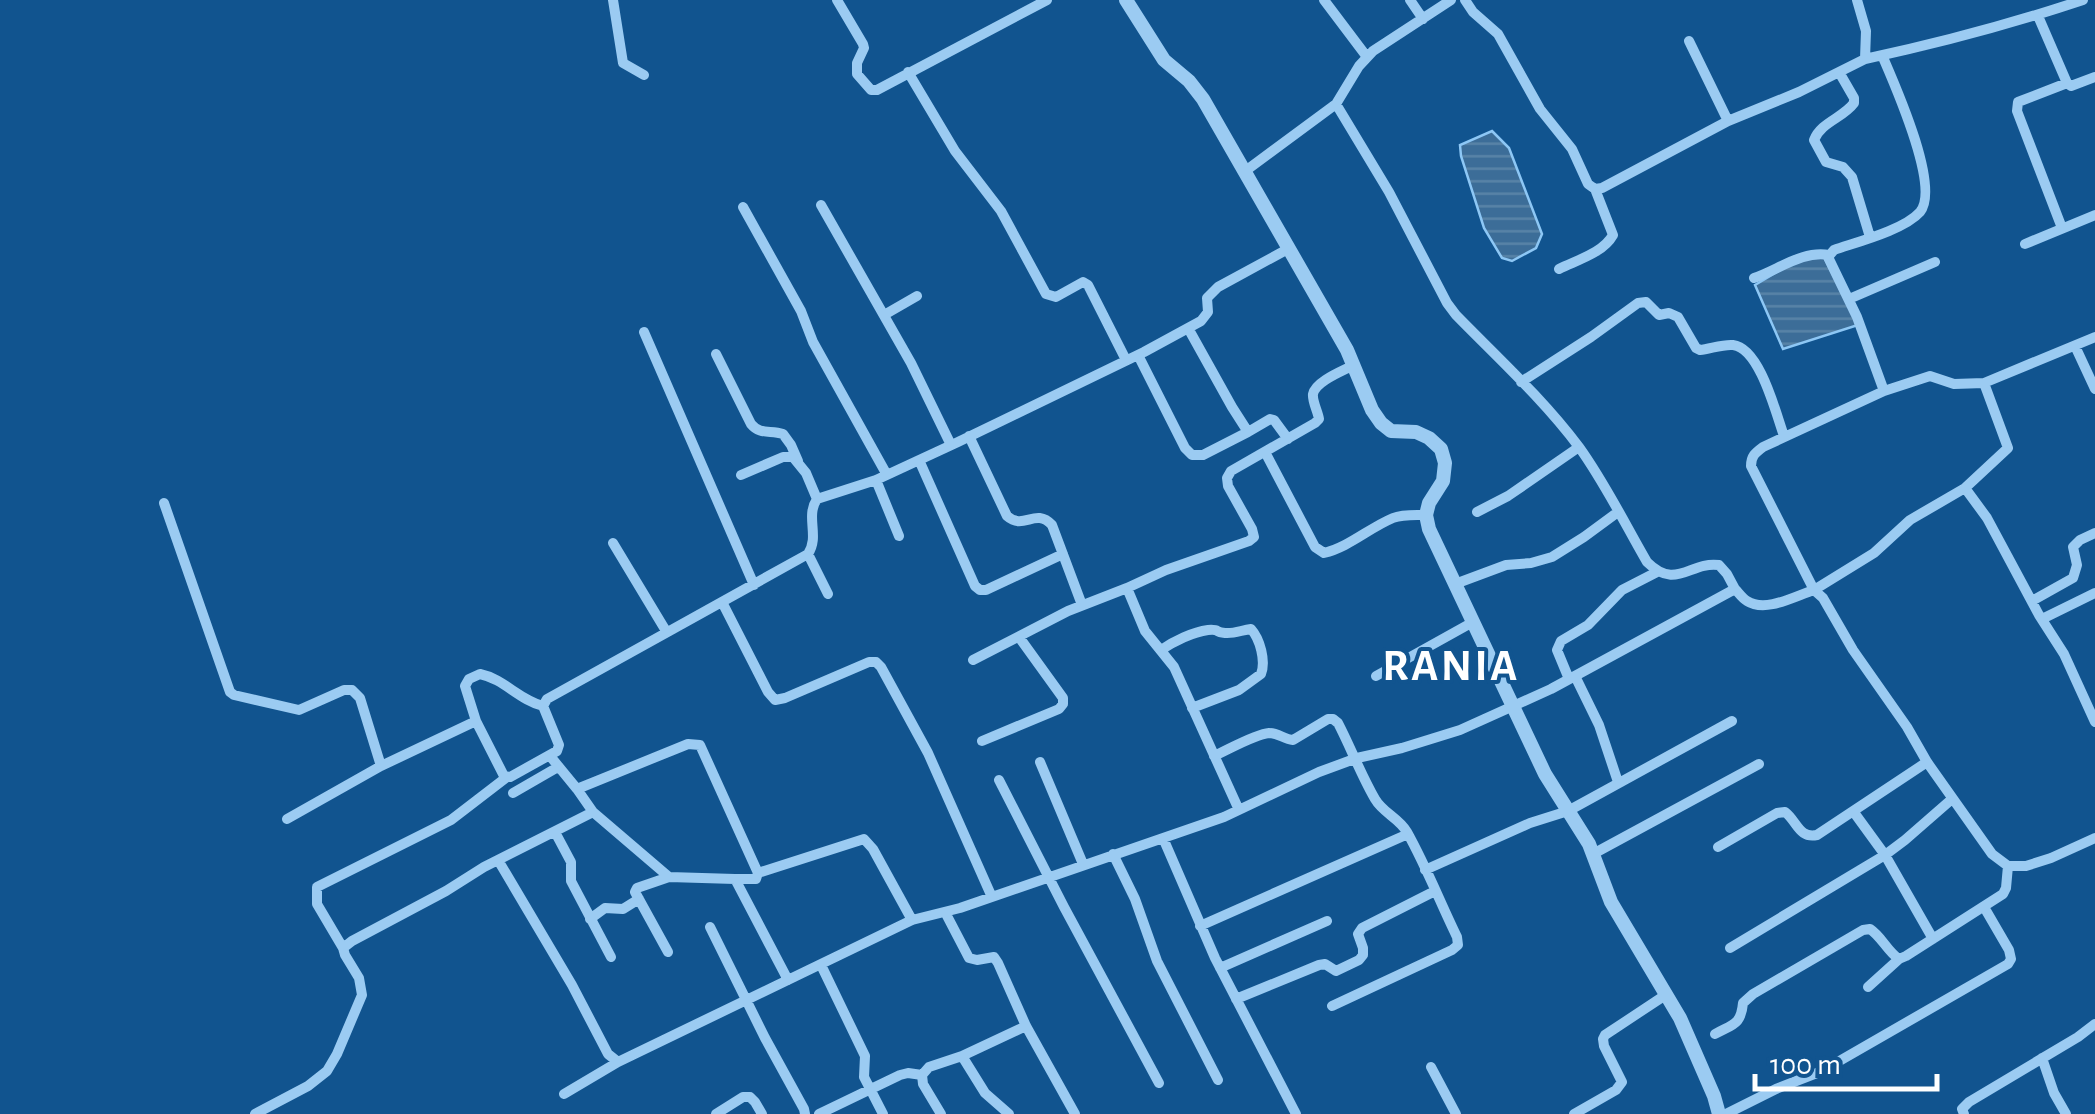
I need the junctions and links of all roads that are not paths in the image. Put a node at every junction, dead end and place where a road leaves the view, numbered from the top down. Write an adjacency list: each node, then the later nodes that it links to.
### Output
1 (613, 0): 19 (street)
2 (836, 0): 17 (street)
3 (1047, 0): 17 (street)
4 (1126, 0): 25 (street)
5 (1324, 0): 15 (street)
6 (1410, 0): 12 (street)
7 (1451, 0): 12 (street)
8 (1466, 0): 26 (street)
9 (1857, 0): 16 (street)
10 (2083, 0): 11 (street)
11 (2038, 16): 14 (street); 21 (street)
12 (1423, 20): 15 (street)
13 (1689, 41): 24 (street)
14 (1882, 55): 16 (street); 31 (street)
15 (1367, 57): 23 (street)
16 (1865, 59): 18 (street)
17 (908, 72): 46 (street)
18 (1839, 72): 24 (street); 31 (street)
19 (644, 75)
20 (2091, 79): 21 (street); 22 (street)
21 (2067, 83): 30 (street)
22 (2095, 92)
23 (1336, 104): 25 (street); 48 (street)
24 (1728, 121): 26 (street)
25 (1254, 165): 34 (street)
26 (1595, 189): 36 (street)
27 (821, 205): 40 (street)
28 (743, 207): 62 (street)
29 (2095, 215): 30 (street)
30 (2062, 228): 32 (street)
31 (1870, 237): 33 (street)
32 (2025, 244)
33 (1829, 255): 37 (street); 39 (street)
34 (1292, 256): 41 (street); 47 (street)
35 (1935, 262): 39 (street)
36 (1560, 269)
37 (1754, 278)
38 (918, 296): 40 (street)
39 (1850, 299): 51 (street)
40 (884, 315): 56 (street)
41 (1190, 331): 46 (street); 52 (street)
42 (644, 332): 76 (street)
43 (2095, 337): 44 (street)
44 (2074, 346): 49 (street); 50 (street)
45 (716, 354): 60 (street)
46 (1132, 358): 52 (street); 55 (street)
47 (1354, 366): 54 (street); 68 (street)
48 (1522, 382): 53 (street); 57 (street)
49 (1984, 382): 51 (street); 63 (street)
50 (2095, 389)
51 (1884, 391): 53 (street)
52 (1248, 432): 54 (street)
53 (1784, 436): 79 (street)
54 (1288, 439): 58 (street)
55 (972, 441): 56 (street); 72 (street)
56 (951, 445): 59 (street)
57 (1579, 448): 66 (street); 67 (street)
58 (1265, 452): 68 (street); 77 (street)
59 (919, 460): 62 (street); 72 (street)
60 (798, 461): 61 (street); 64 (street)
61 (741, 475)
62 (882, 478): 64 (street); 70 (street)
63 (1964, 488): 79 (street); 82 (street)
64 (817, 499): 73 (street)
65 (164, 502): 106 (street)
66 (1477, 512)
67 (1618, 512): 74 (street); 75 (street)
68 (1426, 515): 75 (street)
69 (2095, 533): 82 (street)
70 (899, 536)
71 (612, 543): 87 (street)
72 (1063, 554): 83 (street)
73 (811, 560): 76 (street); 81 (street)
74 (1657, 572): 78 (street); 92 (street)
75 (1456, 584): 86 (street)
76 (754, 585): 84 (street)
77 (1127, 588): 83 (street); 89 (street)
78 (1735, 589): 79 (street); 92 (street)
79 (1814, 590): 104 (street)
80 (2095, 593): 85 (street)
81 (828, 594)
82 (2032, 601): 85 (street)
83 (1082, 605): 88 (street)
84 (724, 606): 87 (street); 135 (street)
85 (2042, 620): 98 (street)
86 (1473, 622): 91 (street); 94 (street)
87 (666, 632): 93 (street)
88 (1018, 637): 90 (street); 99 (street)
89 (1161, 650): 95 (street); 95 (street)
90 (973, 660)
91 (1376, 676)
92 (1572, 678): 94 (street); 109 (street)
93 (543, 706): 96 (street); 102 (street)
94 (1514, 707): 101 (street); 113 (street)
95 (1192, 708): 100 (street)
96 (476, 721): 106 (street); 107 (street)
97 (1732, 721): 109 (street)
98 (2095, 722)
99 (982, 741)
100 (1214, 756): 101 (street); 114 (street)
101 (1357, 758): 114 (street); 119 (street)
102 (554, 762): 107 (street); 110 (street); 111 (street)
103 (1040, 762): 127 (street)
104 (1927, 762): 112 (street); 115 (street)
105 (1759, 764): 123 (street)
106 (381, 766): 117 (street)
107 (507, 777): 145 (street)
108 (999, 780): 132 (street)
109 (1618, 782): 113 (street)
110 (577, 789): 116 (street); 130 (street)
111 (513, 793)
112 (1952, 799): 125 (street); 128 (street)
113 (1575, 807): 123 (street); 129 (street)
114 (1239, 810): 120 (street)
115 (1853, 811): 122 (street); 125 (street)
116 (593, 812): 118 (street); 131 (street)
117 (287, 819)
118 (555, 832): 126 (street); 139 (street)
119 (1408, 834): 129 (street); 142 (street)
120 (1163, 838): 124 (street); 142 (street)
121 (2095, 838): 128 (street)
122 (1718, 847)
123 (1602, 849): 154 (street)
124 (1113, 854): 127 (street); 166 (street)
125 (1884, 855): 144 (street); 146 (street)
126 (498, 860): 145 (street); 163 (street)
127 (1084, 864): 132 (street)
128 (2008, 866): 137 (street)
129 (1426, 870): 134 (street)
130 (758, 873): 133 (street); 140 (street)
131 (669, 876): 133 (street); 136 (street)
132 (1048, 876): 135 (street); 167 (street)
133 (734, 879): 152 (street)
134 (1434, 891): 155 (street); 157 (street)
135 (991, 896): 138 (street)
136 (639, 899): 139 (street); 147 (street)
137 (1984, 907): 144 (street); 184 (street)
138 (945, 912): 140 (street); 159 (street)
139 (590, 919): 148 (street)
140 (912, 920): 150 (street)
141 (1327, 921): 151 (street)
142 (1200, 926): 151 (street)
143 (710, 927): 156 (street)
144 (1933, 939): 149 (street)
145 (348, 945): 173 (street)
146 (1730, 948)
147 (668, 952)
148 (611, 957)
149 (1899, 959): 153 (street); 160 (street)
150 (820, 965): 152 (street); 168 (street)
151 (1220, 968): 155 (street)
152 (788, 980): 156 (street)
153 (1868, 986)
154 (1667, 994): 172 (street); 184 (street)
155 (1236, 999): 182 (street)
156 (748, 1001): 163 (street); 176 (street)
157 (1332, 1006)
158 (2095, 1024): 162 (street)
159 (1026, 1026): 161 (street); 170 (street)
160 (1715, 1034)
161 (962, 1056): 165 (street); 180 (street)
162 (2042, 1058): 171 (street); 185 (street)
163 (618, 1062): 169 (street)
164 (1431, 1067): 183 (street)
165 (922, 1075): 168 (street); 179 (street)
166 (1218, 1080)
167 (1159, 1083)
168 (869, 1090): 177 (street); 178 (street)
169 (564, 1094)
170 (1073, 1111): 181 (street)
171 (1960, 1112)
172 (1578, 1113)
173 (255, 1114)
174 (716, 1114): 175 (street)
175 (762, 1114)
176 (805, 1114)
177 (819, 1114)
178 (883, 1114)
179 (940, 1114)
180 (1009, 1114)
181 (1059, 1114)
182 (1296, 1114)
183 (1456, 1114)
184 (1722, 1114)
185 (2066, 1114)

